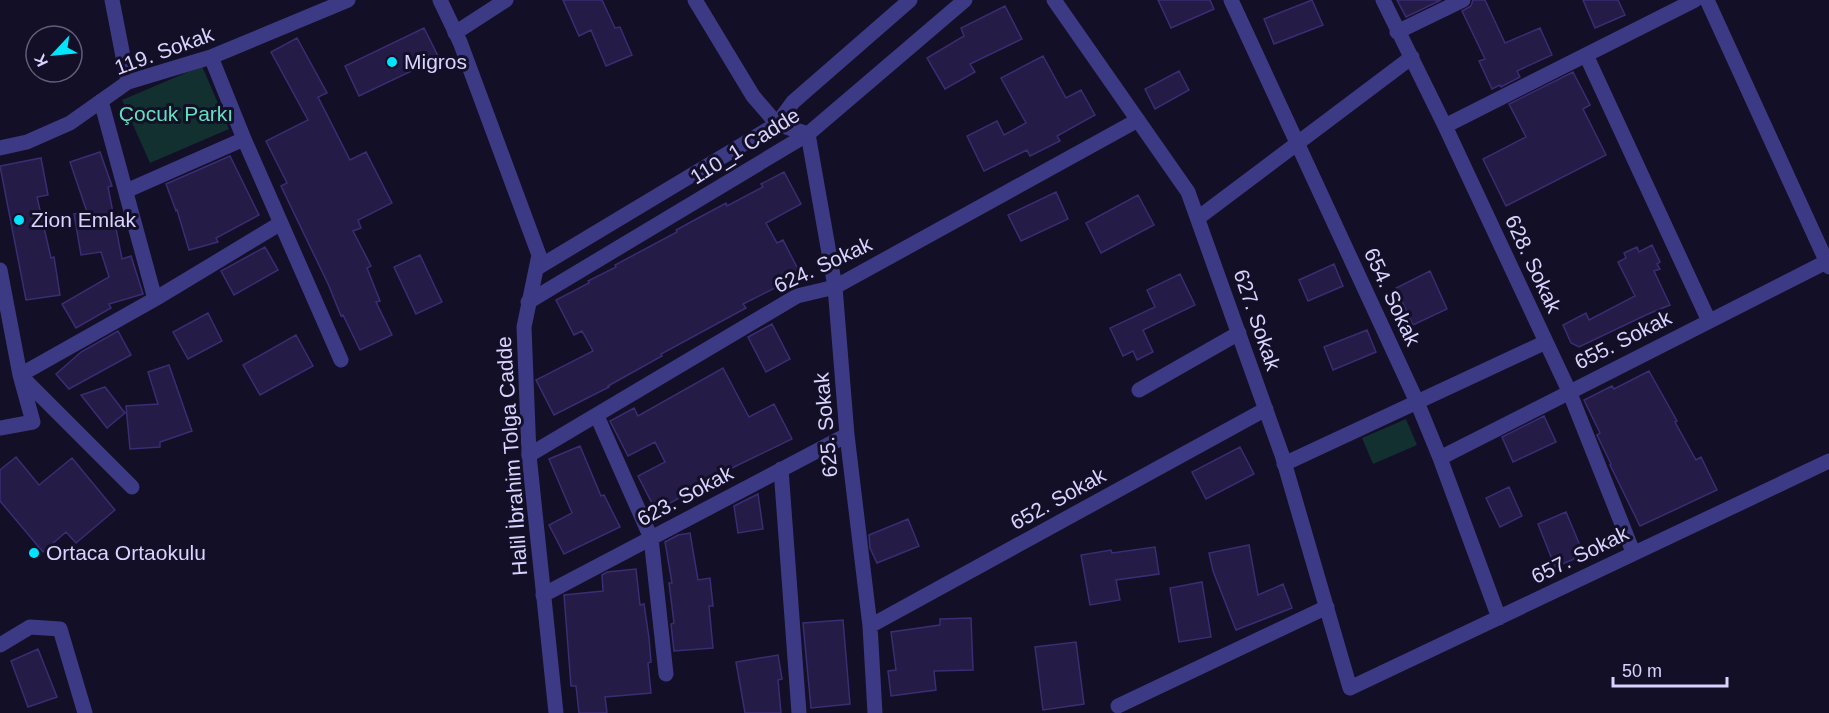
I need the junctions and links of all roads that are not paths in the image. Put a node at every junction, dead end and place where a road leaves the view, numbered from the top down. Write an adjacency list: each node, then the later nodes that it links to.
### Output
1 (112, 0): 19 (street)
2 (348, 0): 17 (street, 119. Sokak)
3 (440, 0): 15 (street, Halil İbrahim Tolga Cadde)
4 (506, 0): 15 (street)
5 (695, 0): 22 (street)
6 (910, 0): 22 (street, 110_1 Cadde)
7 (965, 0): 24 (street, 110_1 Cadde)
8 (1054, 0): 21 (street, 627. Sokak)
9 (1231, 0): 26 (street, 654. Sokak)
10 (1383, 0): 14 (street, 628. Sokak)
11 (1463, 0): 14 (street)
12 (1695, 0): 16 (street)
13 (1707, 0): 31 (street)
14 (1397, 32): 18 (street, 628. Sokak)
15 (456, 33): 32 (street, Halil İbrahim Tolga Cadde)
16 (1586, 55): 23 (street); 37 (street)
17 (211, 57): 19 (street, 119. Sokak); 25 (street)
18 (1412, 57): 23 (street, 628. Sokak); 26 (street)
19 (128, 82): 20 (street, 119. Sokak)
20 (101, 101): 27 (street, 119. Sokak); 28 (street)
21 (1138, 120): 29 (street, 627. Sokak); 34 (street, 624. Sokak)
22 (777, 124): 24 (street); 32 (street, 110_1 Cadde)
23 (1445, 126): 39 (street, 628. Sokak)
24 (808, 134): 34 (street, 625. Sokak); 36 (street, 110_1 Cadde)
25 (244, 139): 28 (street); 30 (street)
26 (1299, 143): 29 (street); 44 (street, 654. Sokak)
27 (0, 148)
28 (126, 191): 35 (street)
29 (1198, 218): 38 (street, 627. Sokak)
30 (281, 224): 35 (street); 40 (street)
31 (1828, 265): 37 (street, 655. Sokak)
32 (537, 268): 36 (street, Halil İbrahim Tolga Cadde)
33 (0, 270): 41 (street)
34 (835, 287): 46 (street, 624. Sokak); 48 (street, 625. Sokak)
35 (155, 299): 41 (street)
36 (528, 302): 49 (street, Halil İbrahim Tolga Cadde)
37 (1710, 321): 43 (street, 655. Sokak)
38 (1239, 333): 42 (street); 45 (street, 627. Sokak)
39 (1546, 342): 43 (street, 628. Sokak); 44 (street)
40 (341, 360)
41 (20, 375): 47 (street); 54 (street)
42 (1139, 390)
43 (1569, 391): 50 (street, 655. Sokak); 56 (street, 628. Sokak)
44 (1417, 402): 50 (street, 654. Sokak); 52 (street)
45 (1266, 409): 52 (street, 627. Sokak); 60 (street, 652. Sokak)
46 (597, 416): 49 (street, 624. Sokak); 55 (street)
47 (0, 428)
48 (847, 435): 53 (street, 623. Sokak); 60 (street, 625. Sokak)
49 (529, 455): 57 (street, Halil İbrahim Tolga Cadde)
50 (1440, 458): 59 (street, 654. Sokak)
51 (1829, 460): 56 (street, 657. Sokak)
52 (1284, 464): 58 (street, 627. Sokak)
53 (781, 469): 55 (street, 623. Sokak); 67 (street)
54 (132, 487)
55 (651, 538): 57 (street, 623. Sokak); 62 (street)
56 (1633, 552): 59 (street, 657. Sokak)
57 (543, 595): 66 (street, Halil İbrahim Tolga Cadde)
58 (1327, 607): 63 (street, 627. Sokak); 64 (street)
59 (1499, 618): 63 (street, 657. Sokak)
60 (870, 626): 68 (street, 625. Sokak)
61 (0, 645): 65 (street)
62 (666, 674)
63 (1350, 688)
64 (1118, 705)
65 (85, 713)
66 (556, 713)
67 (799, 713)
68 (876, 713)

